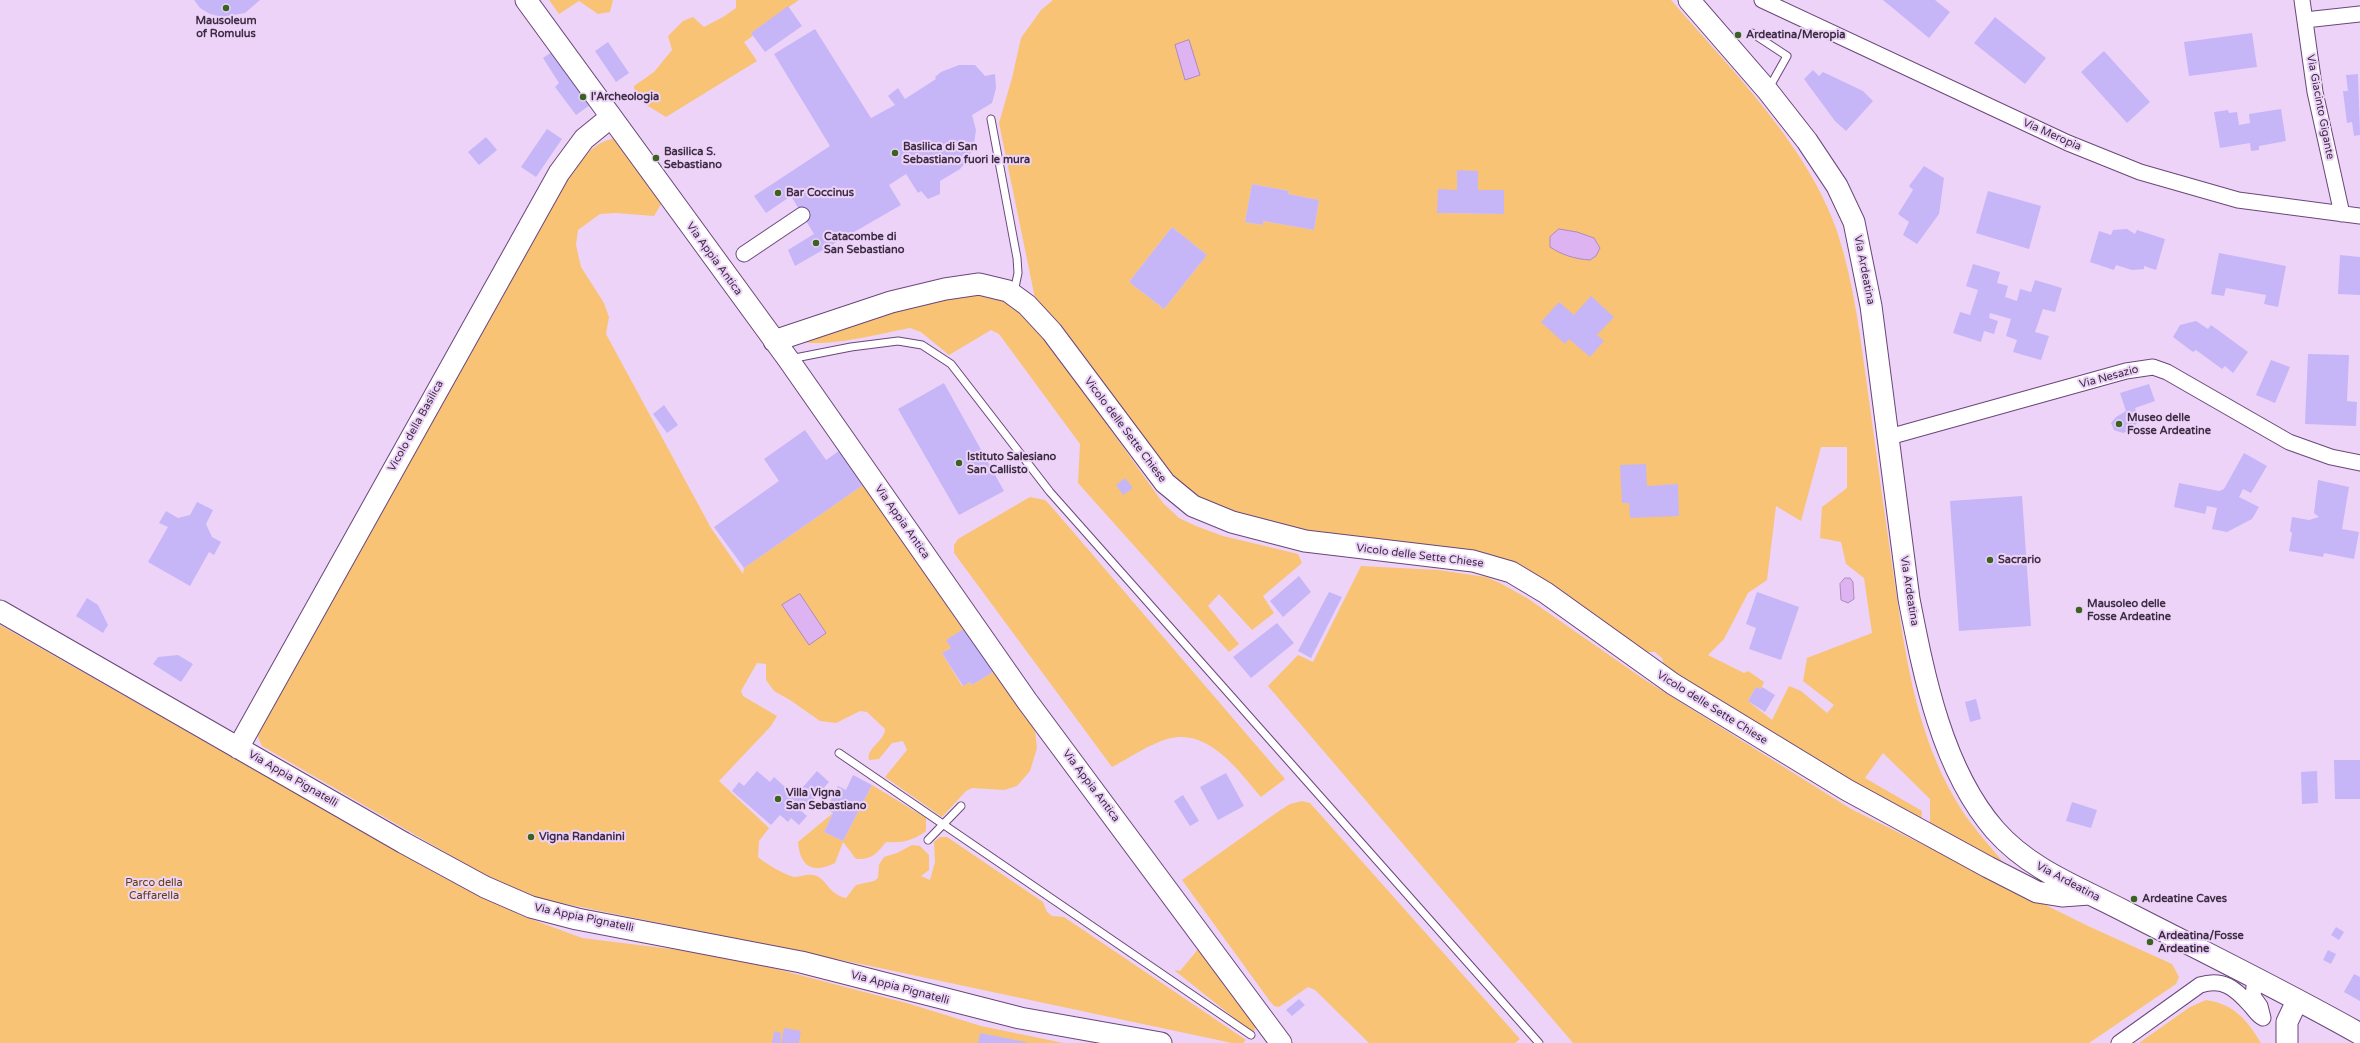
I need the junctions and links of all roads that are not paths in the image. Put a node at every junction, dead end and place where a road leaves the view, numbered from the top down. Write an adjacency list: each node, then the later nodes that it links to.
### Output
1 (1689, 0): 8 (main road, Via Ardeatina)
2 (1762, 0): 11 (street, Via Meropia)
3 (2302, 0): 6 (street, Via Giacinto Gigante)
4 (530, 2): 9 (main road, Via Appia Antica)
5 (2360, 14): 6 (street)
6 (2305, 20): 11 (street, Via Giacinto Gigante)
7 (1752, 33): 8 (lane)
8 (1767, 90): 18 (main road, Via Ardeatina)
9 (611, 117): 16 (main road, Via Appia Antica); 21 (main road, Vicolo della Basilica)
10 (991, 119): 15 (lane)
11 (2342, 214): 13 (street, Via Meropia)
12 (802, 215): 14 (street)
13 (2360, 216)
14 (744, 254)
15 (1013, 294): 16 (main road, Vicolo delle Sette Chiese); 26 (main road, Vicolo delle Sette Chiese)
16 (774, 340): 17 (main road, Via Appia Antica)
17 (788, 359): 32 (main road, Via Appia Antica); 33 (lane)
18 (1889, 437): 19 (street, Via Nesazio); 26 (main road, Via Ardeatina)
19 (2360, 463)
20 (0, 611): 21 (main road, Via Appia Pignatelli)
21 (238, 748): 31 (main road, Via Appia Pignatelli)
22 (839, 753): 24 (lane)
23 (961, 806): 24 (lane)
24 (943, 824): 25 (lane); 30 (lane)
25 (928, 840)
26 (2089, 894): 27 (main road, Via Ardeatina)
27 (2256, 978): 28 (main road, Via Ardeatina); 34 (street)
28 (2297, 1000): 29 (main road, Via Ardeatina); 35 (main road)
29 (2360, 1034)
30 (1251, 1035)
31 (1161, 1043)
32 (1281, 1043)
33 (1539, 1043)
34 (2119, 1043)
35 (2287, 1043)

